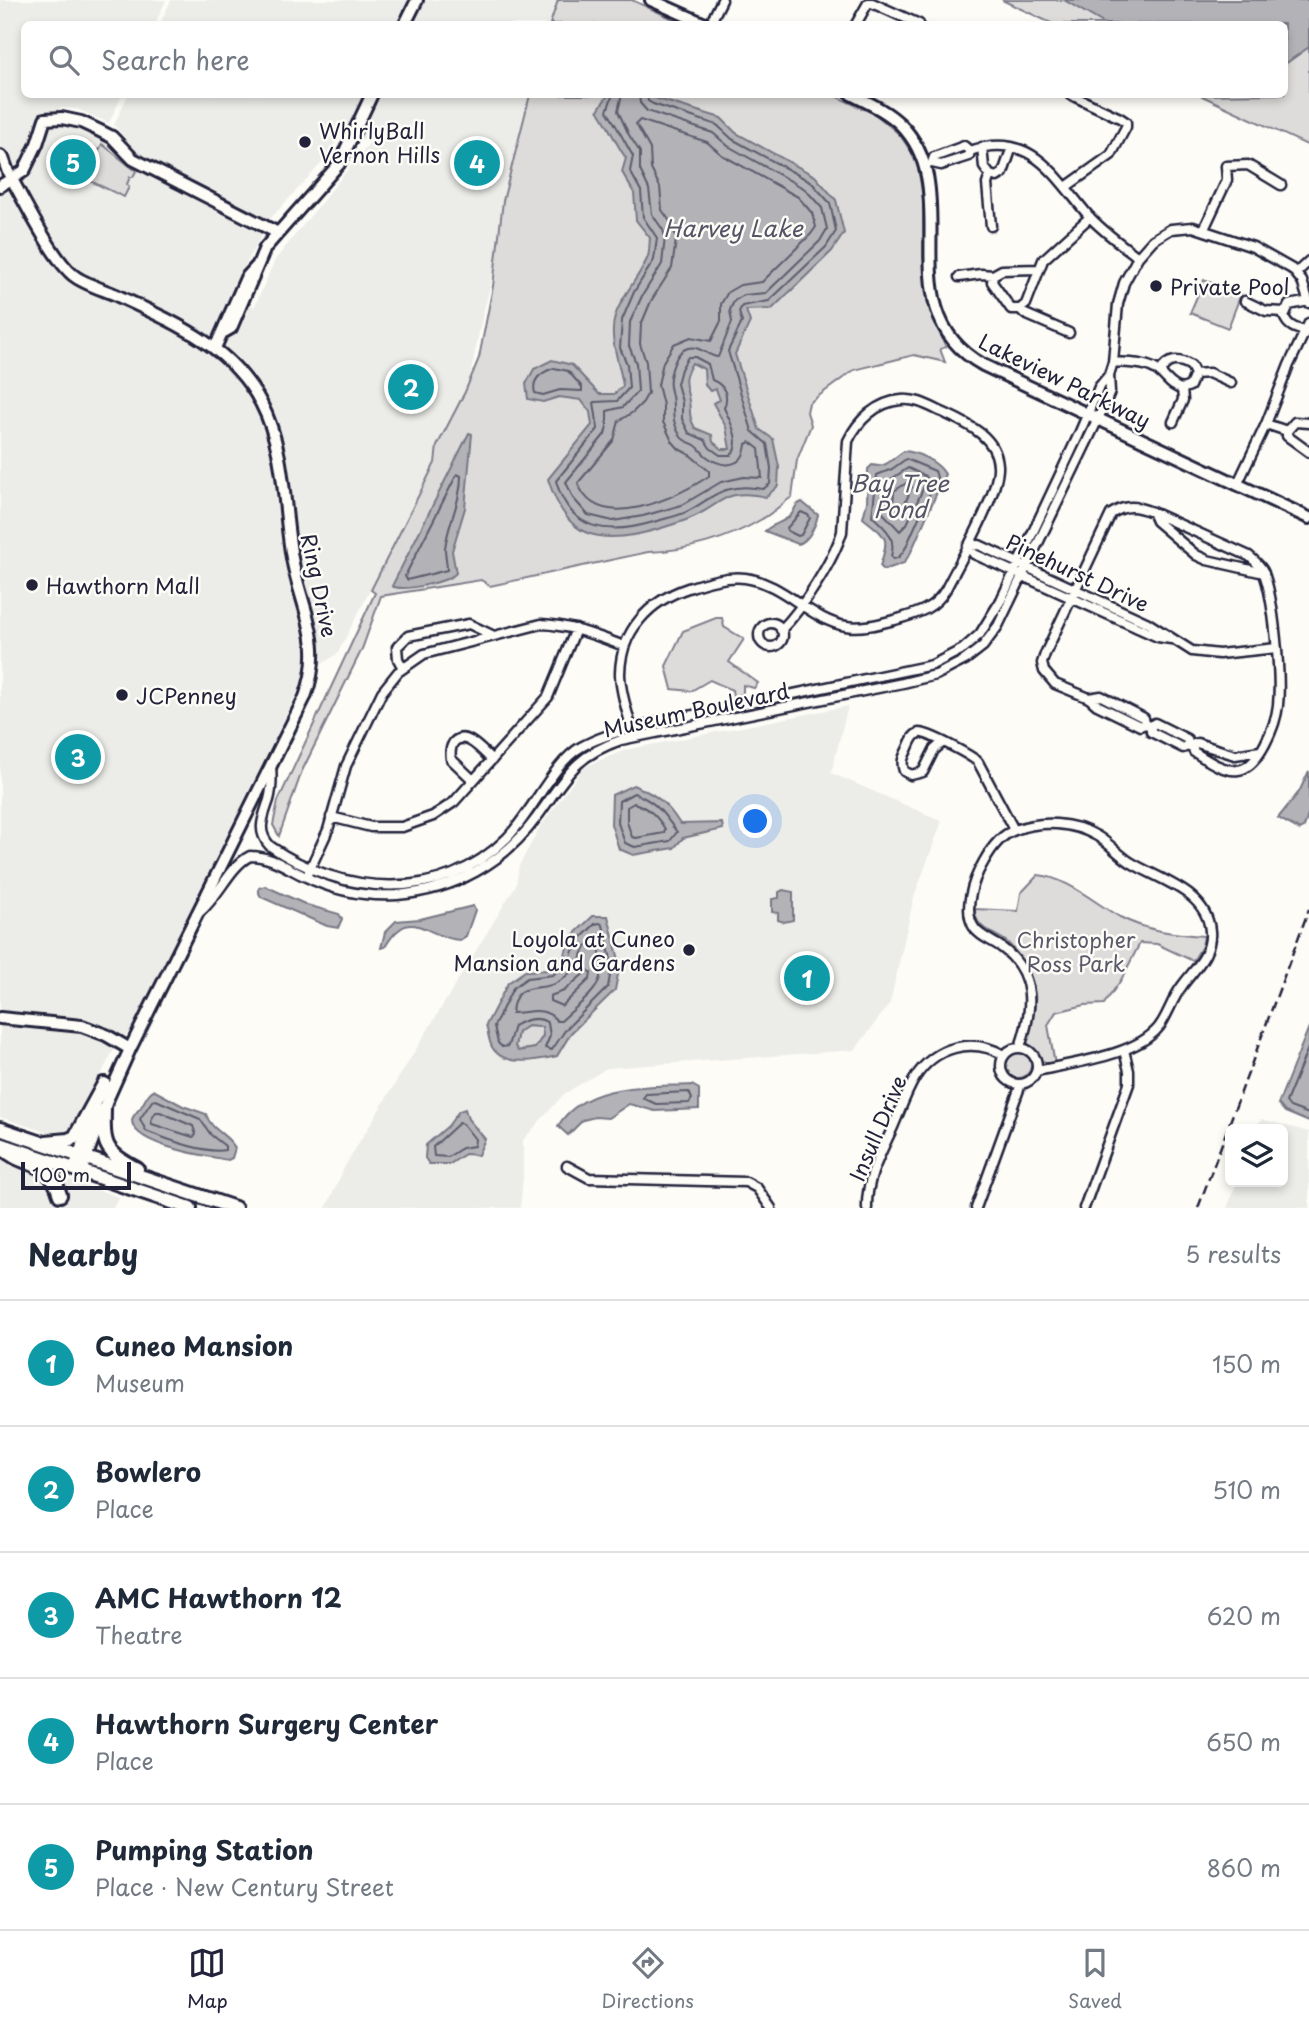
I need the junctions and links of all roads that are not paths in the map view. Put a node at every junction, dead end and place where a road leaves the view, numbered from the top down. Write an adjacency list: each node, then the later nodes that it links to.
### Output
1 (416, 0): 4 (street)
2 (651, 0): 5 (street)
3 (722, 0): 6 (street)
4 (406, 21)
5 (700, 21)
6 (709, 21)
7 (858, 21): 8 (street)
8 (913, 21)
9 (370, 98): 24 (street)
10 (858, 98): 15 (street, Lakeview Parkway)
11 (1078, 98): 20 (street)
12 (982, 147): 13 (street); 15 (street); 17 (street)
13 (1012, 147): 17 (street); 20 (street)
14 (0, 156): 16 (street, Ring Drive)
15 (929, 164): 44 (street, Lakeview Parkway)
16 (6, 173): 19 (street); 24 (street); 37 (street, Ring Drive)
17 (990, 175): 22 (street)
18 (1281, 185): 23 (street)
19 (0, 186)
20 (1066, 187): 21 (street)
21 (1090, 217): 25 (street); 27 (street)
22 (990, 226)
23 (1204, 229): 25 (street); 28 (street)
24 (278, 233): 37 (street)
25 (1138, 257): 38 (street)
26 (1309, 261): 28 (street)
27 (1039, 269): 29 (street); 33 (street)
28 (1296, 273): 32 (street)
29 (993, 275): 30 (street); 33 (street)
30 (959, 277)
31 (1245, 301): 34 (street)
32 (1309, 302): 34 (street)
33 (1020, 309): 36 (street)
34 (1284, 312): 35 (street)
35 (1308, 329): 48 (street)
36 (1069, 333)
37 (215, 348): 72 (street, Ring Drive)
38 (1113, 362): 39 (street); 41 (street)
39 (1160, 372): 40 (street); 43 (street)
40 (1195, 374): 42 (street); 43 (street)
41 (1109, 375): 44 (street, Museum Boulevard); 45 (street, Museum Boulevard)
42 (1231, 383)
43 (1182, 389): 46 (street)
44 (1087, 414): 45 (street, Lakeview Parkway); 55 (street, Museum Boulevard)
45 (1098, 419): 51 (street, Lakeview Parkway); 55 (street, Museum Boulevard)
46 (1173, 422)
47 (1309, 423): 49 (street)
48 (1266, 424): 49 (street); 51 (street)
49 (1287, 431): 50 (street)
50 (1309, 452)
51 (1237, 485): 53 (street, Lakeview Parkway)
52 (1152, 512): 56 (street); 56 (street); 58 (street)
53 (1309, 518)
54 (968, 545): 55 (street, Pinehurst Drive); 57 (street, Pinehurst Drive); 59 (street); 59 (street)
55 (1022, 565): 57 (street, Museum Boulevard); 58 (street, Pinehurst Drive)
56 (1264, 573): 64 (street)
57 (1018, 575): 58 (street, Pinehurst Drive); 66 (street, Museum Boulevard); 67 (street, Museum Boulevard)
58 (1073, 595): 64 (street, Pinehurst Drive); 69 (street)
59 (802, 603): 61 (street); 63 (street)
60 (576, 629): 62 (street); 63 (street); 71 (street)
61 (781, 630)
62 (492, 635): 65 (street); 65 (street)
63 (624, 646): 66 (street)
64 (1277, 648): 70 (street)
65 (403, 668): 74 (street)
66 (631, 728): 67 (street); 76 (street, Museum Boulevard)
67 (634, 737): 77 (street, Museum Boulevard)
68 (942, 743): 68 (street); 75 (street)
69 (1190, 745): 70 (street); 70 (street)
70 (1260, 751)
71 (492, 760): 73 (street); 73 (street)
72 (271, 766): 76 (street, Museum Boulevard); 78 (street, Ring Drive)
73 (473, 780): 74 (street)
74 (331, 817): 76 (street)
75 (1014, 830): 80 (street); 82 (street)
76 (310, 867): 77 (street)
77 (305, 877): 78 (street, Museum Boulevard)
78 (200, 912): 81 (street, Ring Drive)
79 (0, 1018): 81 (street)
80 (1020, 1047): 83 (street); 84 (street)
81 (130, 1049): 85 (street, Ring Drive); 87 (street, Ring Drive)
82 (1125, 1050): 84 (street); 100 (street)
83 (1004, 1055): 86 (street); 98 (street, Insull Drive)
84 (1037, 1071): 86 (street)
85 (104, 1084): 88 (main road); 90 (street, Ring Drive)
86 (1021, 1084): 99 (street)
87 (104, 1109): 90 (street, Ring Drive); 93 (main road)
88 (4, 1131): 90 (main road)
89 (0, 1145): 92 (main road); 94 (main road)
90 (82, 1156): 92 (street, Ring Drive); 93 (main road)
91 (567, 1166): 97 (street)
92 (78, 1171): 95 (main road)
93 (168, 1185): 96 (main road)
94 (60, 1195)
95 (190, 1208)
96 (235, 1208)
97 (771, 1208)
98 (867, 1208)
99 (976, 1208)
100 (1084, 1208)

